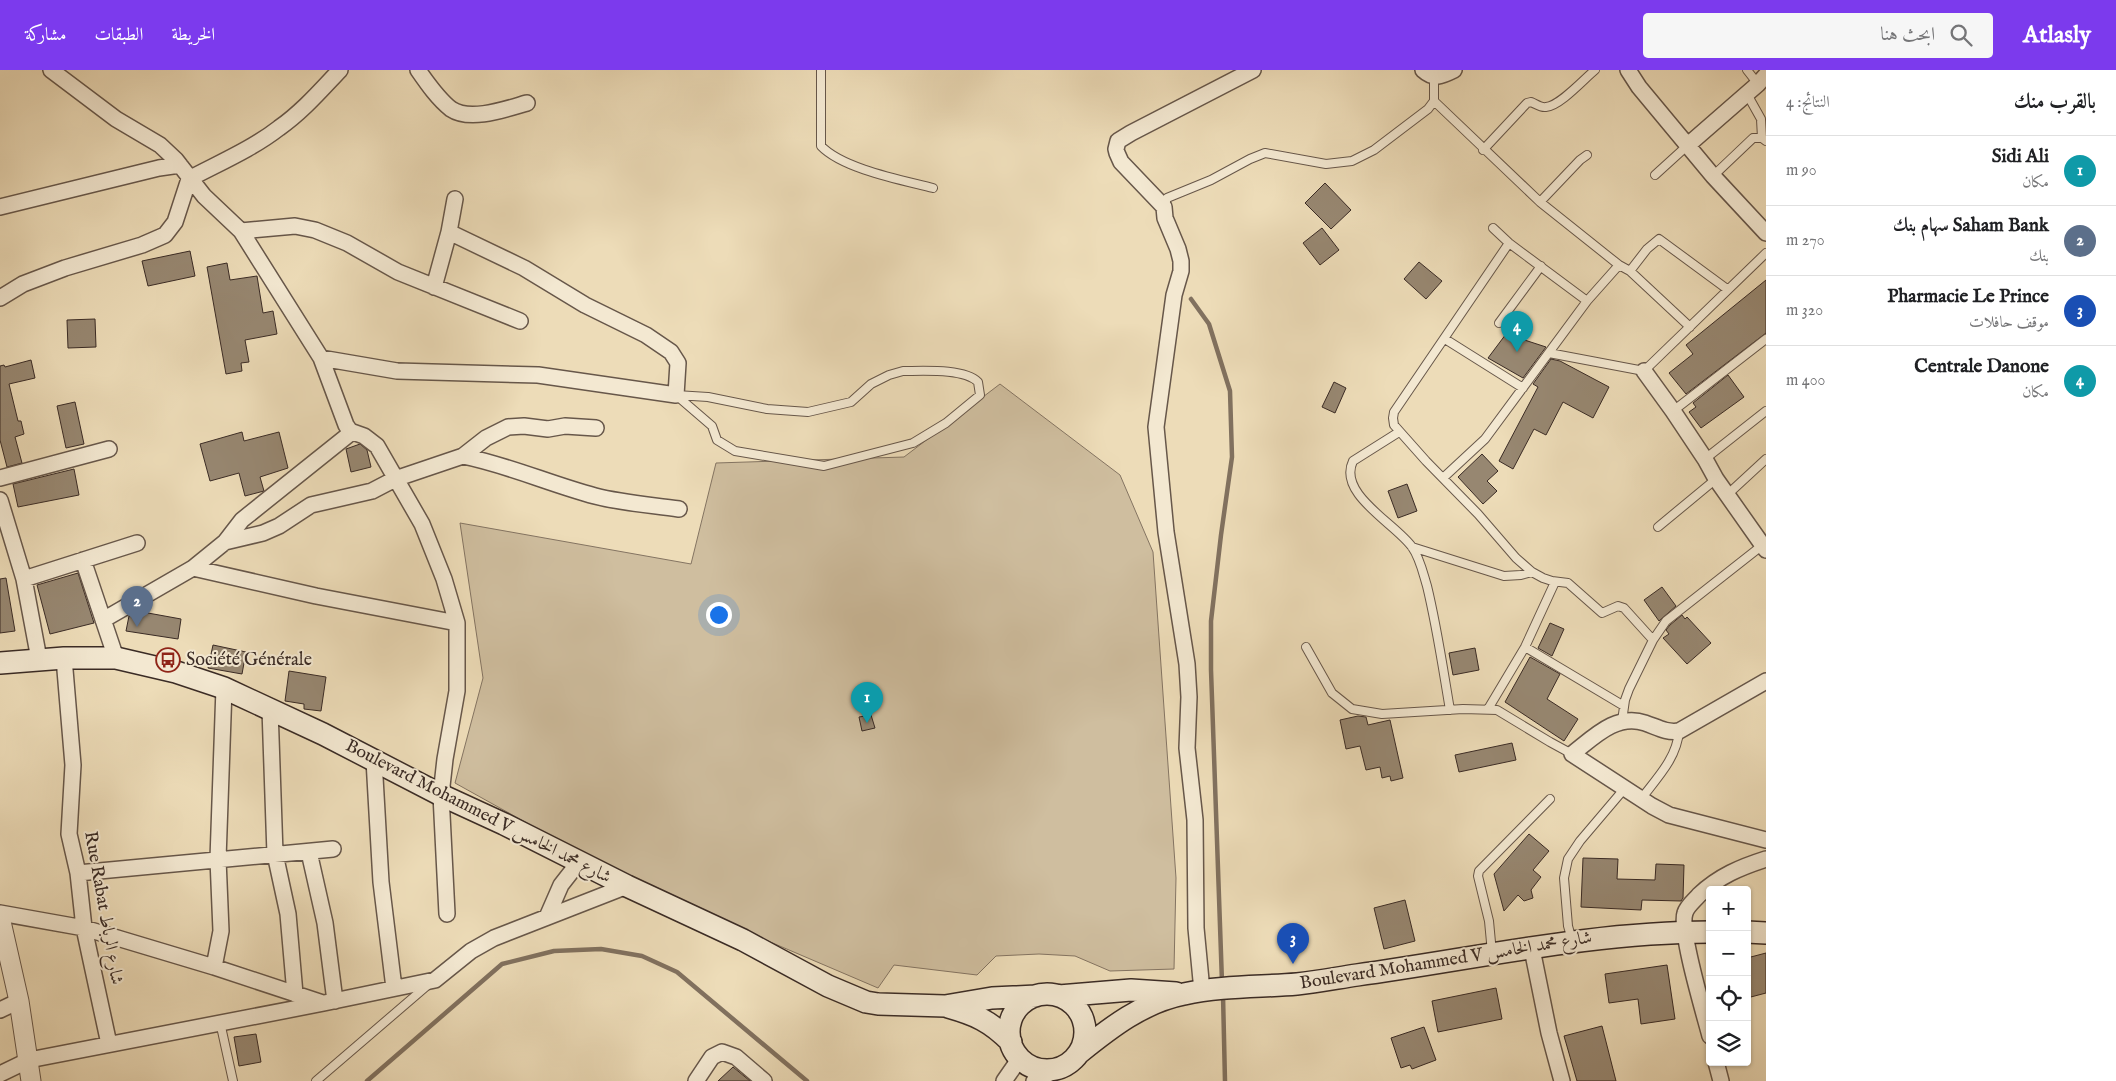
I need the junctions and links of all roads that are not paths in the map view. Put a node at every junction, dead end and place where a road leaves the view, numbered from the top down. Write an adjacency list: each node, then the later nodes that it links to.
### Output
1 (51, 70): 19 (street)
2 (340, 70): 22 (street)
3 (418, 70): 14 (street)
4 (821, 70): 23 (lane)
5 (1252, 70): 27 (street)
6 (1454, 70): 10 (street)
7 (1595, 70): 17 (lane)
8 (1628, 70): 16 (street)
9 (1747, 70): 11 (lane)
10 (1429, 74): 13 (lane)
11 (1762, 80): 12 (street)
12 (1747, 94): 15 (lane); 16 (street)
13 (1434, 101): 17 (lane); 27 (lane)
14 (527, 103)
15 (1764, 139): 21 (lane)
16 (1688, 145): 20 (lane); 21 (street)
17 (1483, 150): 25 (lane)
18 (1587, 155): 25 (lane)
19 (180, 165): 22 (street); 26 (street)
20 (1655, 175)
21 (1713, 176): 31 (street)
22 (189, 179): 29 (street); 39 (street)
23 (933, 188)
24 (455, 199): 30 (street)
25 (1540, 202): 34 (lane)
26 (0, 207)
27 (1164, 207): 124 (street)
28 (1493, 228): 32 (lane)
29 (241, 231): 37 (street); 47 (street)
30 (449, 232): 37 (street); 50 (street)
31 (1766, 234)
32 (1509, 243): 35 (lane); 44 (lane)
33 (1766, 254): 38 (lane)
34 (1619, 265): 36 (lane); 40 (lane)
35 (1541, 266): 40 (lane); 42 (lane)
36 (1630, 271): 38 (lane); 43 (lane)
37 (434, 287): 41 (street)
38 (1727, 289): 43 (lane)
39 (0, 298)
40 (1586, 301): 46 (lane)
41 (520, 321)
42 (1500, 323)
43 (1690, 327): 48 (lane)
44 (1445, 339): 49 (lane); 55 (lane)
45 (1766, 339): 51 (lane)
46 (1549, 353): 48 (lane); 49 (lane)
47 (321, 358): 50 (street); 54 (street)
48 (1644, 371): 51 (street)
49 (1523, 388): 61 (lane)
50 (676, 395): 50 (lane)
51 (1673, 411): 58 (street)
52 (1766, 411): 58 (lane)
53 (596, 428): 57 (street)
54 (352, 432): 62 (street); 68 (street)
55 (1399, 432): 61 (lane); 71 (lane)
56 (109, 449): 60 (street)
57 (463, 456): 62 (street); 66 (street)
58 (1706, 459): 63 (street)
59 (1766, 459): 64 (lane)
60 (0, 478)
61 (1443, 478): 74 (lane)
62 (395, 479): 68 (street); 78 (street)
63 (1716, 479): 64 (street); 67 (lane)
64 (1727, 495): 70 (street)
65 (0, 500): 75 (street)
66 (679, 508)
67 (1658, 527)
68 (226, 542): 73 (street)
69 (137, 543): 72 (street)
70 (1765, 546): 79 (lane)
71 (1412, 547): 74 (lane); 91 (lane)
72 (82, 560): 75 (street); 77 (street)
73 (193, 568): 77 (street); 78 (street)
74 (1532, 572): 76 (lane)
75 (24, 579): 84 (street)
76 (1555, 582): 79 (lane); 81 (lane)
77 (104, 620): 83 (street)
78 (457, 624): 97 (street)
79 (1653, 640): 88 (lane)
80 (1306, 647): 91 (lane)
81 (1525, 647): 88 (lane); 90 (lane)
82 (64, 658): 83 (main road, Boulevard Mohammed V شارع محمد الخامس); 84 (main road, Boulevard Mohammed V شارع محمد الخامس); 107 (street, Rue Rabat شارع الرباط)
83 (116, 658): 87 (main road, Boulevard Mohammed V شارع محمد الخامس)
84 (39, 659): 85 (main road, Boulevard Mohammed V شارع محمد الخامس)
85 (0, 663)
86 (1766, 681): 93 (street)
87 (224, 688): 89 (main road, Boulevard Mohammed V شارع محمد الخامس); 104 (street)
88 (1624, 706): 92 (lane)
89 (270, 709): 95 (main road, Boulevard Mohammed V شارع محمد الخامس); 103 (street)
90 (1488, 709): 91 (lane); 94 (lane)
91 (1450, 710)
92 (1622, 721): 93 (street); 94 (street)
93 (1679, 731): 99 (lane)
94 (1572, 754): 96 (street)
95 (374, 760): 97 (main road, Boulevard Mohammed V شارع محمد الخامس); 123 (street)
96 (1625, 788): 99 (street); 118 (lane)
97 (441, 795): 106 (main road, Boulevard Mohammed V شارع محمد الخامس); 110 (street)
98 (1550, 799): 120 (lane)
99 (1641, 799): 100 (street)
100 (1766, 840)
101 (333, 849): 102 (street)
102 (309, 852): 103 (street); 129 (street)
103 (275, 854): 104 (street); 125 (street)
104 (218, 859): 107 (street); 121 (street)
105 (1766, 859): 114 (street)
106 (579, 862): 108 (main road, Boulevard Mohammed V شارع محمد الخامس); 112 (street)
107 (78, 873): 113 (street, Rue Rabat شارع الرباط)
108 (627, 886): 112 (street); 130 (main road, Boulevard Mohammed V شارع محمد الخامس)
109 (0, 913): 113 (street)
110 (446, 914)
111 (0, 917): 128 (street)
112 (547, 917): 122 (street)
113 (84, 928): 121 (street); 134 (street, Rue Rabat شارع الرباط)
114 (1685, 932): 115 (main road, Boulevard Mohammed V شارع محمد الخامس); 118 (main road, Boulevard Mohammed V شارع محمد الخامس); 132 (street)
115 (1706, 932)
116 (1751, 932): 117 (main road)
117 (1766, 933)
118 (1573, 941): 119 (main road, Boulevard Mohammed V شارع محمد الخامس)
119 (1532, 949): 120 (main road, Boulevard Mohammed V شارع محمد الخامس); 147 (street)
120 (1492, 955): 124 (main road, Boulevard Mohammed V شارع محمد الخامس)
121 (214, 967): 125 (street)
122 (434, 980): 123 (street); 142 (lane)
123 (394, 988): 129 (street)
124 (1202, 991): 127 (main road, Boulevard Mohammed V شارع محمد الخامس); 136 (main road, Boulevard Mohammed V شارع محمد الخامس)
125 (296, 994): 129 (street)
126 (1036, 996): 127 (main road); 130 (main road, Boulevard Mohammed V شارع محمد الخامس); 135 (main road)
127 (1060, 996): 136 (main road)
128 (19, 1001): 131 (street); 137 (street)
129 (330, 1002): 133 (street)
130 (945, 1006): 135 (main road, Boulevard Mohammed V شارع محمد الخامس)
131 (0, 1010)
132 (1706, 1021)
133 (220, 1022): 134 (street); 141 (lane)
134 (109, 1044): 137 (street)
135 (1016, 1050): 136 (main road); 145 (street)
136 (1071, 1059): 146 (street)
137 (29, 1060): 139 (street); 140 (street)
138 (1717, 1066): 148 (street)
139 (0, 1074)
140 (32, 1081)
141 (233, 1081)
142 (316, 1081)
143 (696, 1081): 144 (street)
144 (764, 1081)
145 (1004, 1081)
146 (1034, 1081)
147 (1562, 1081)
148 (1721, 1081)

